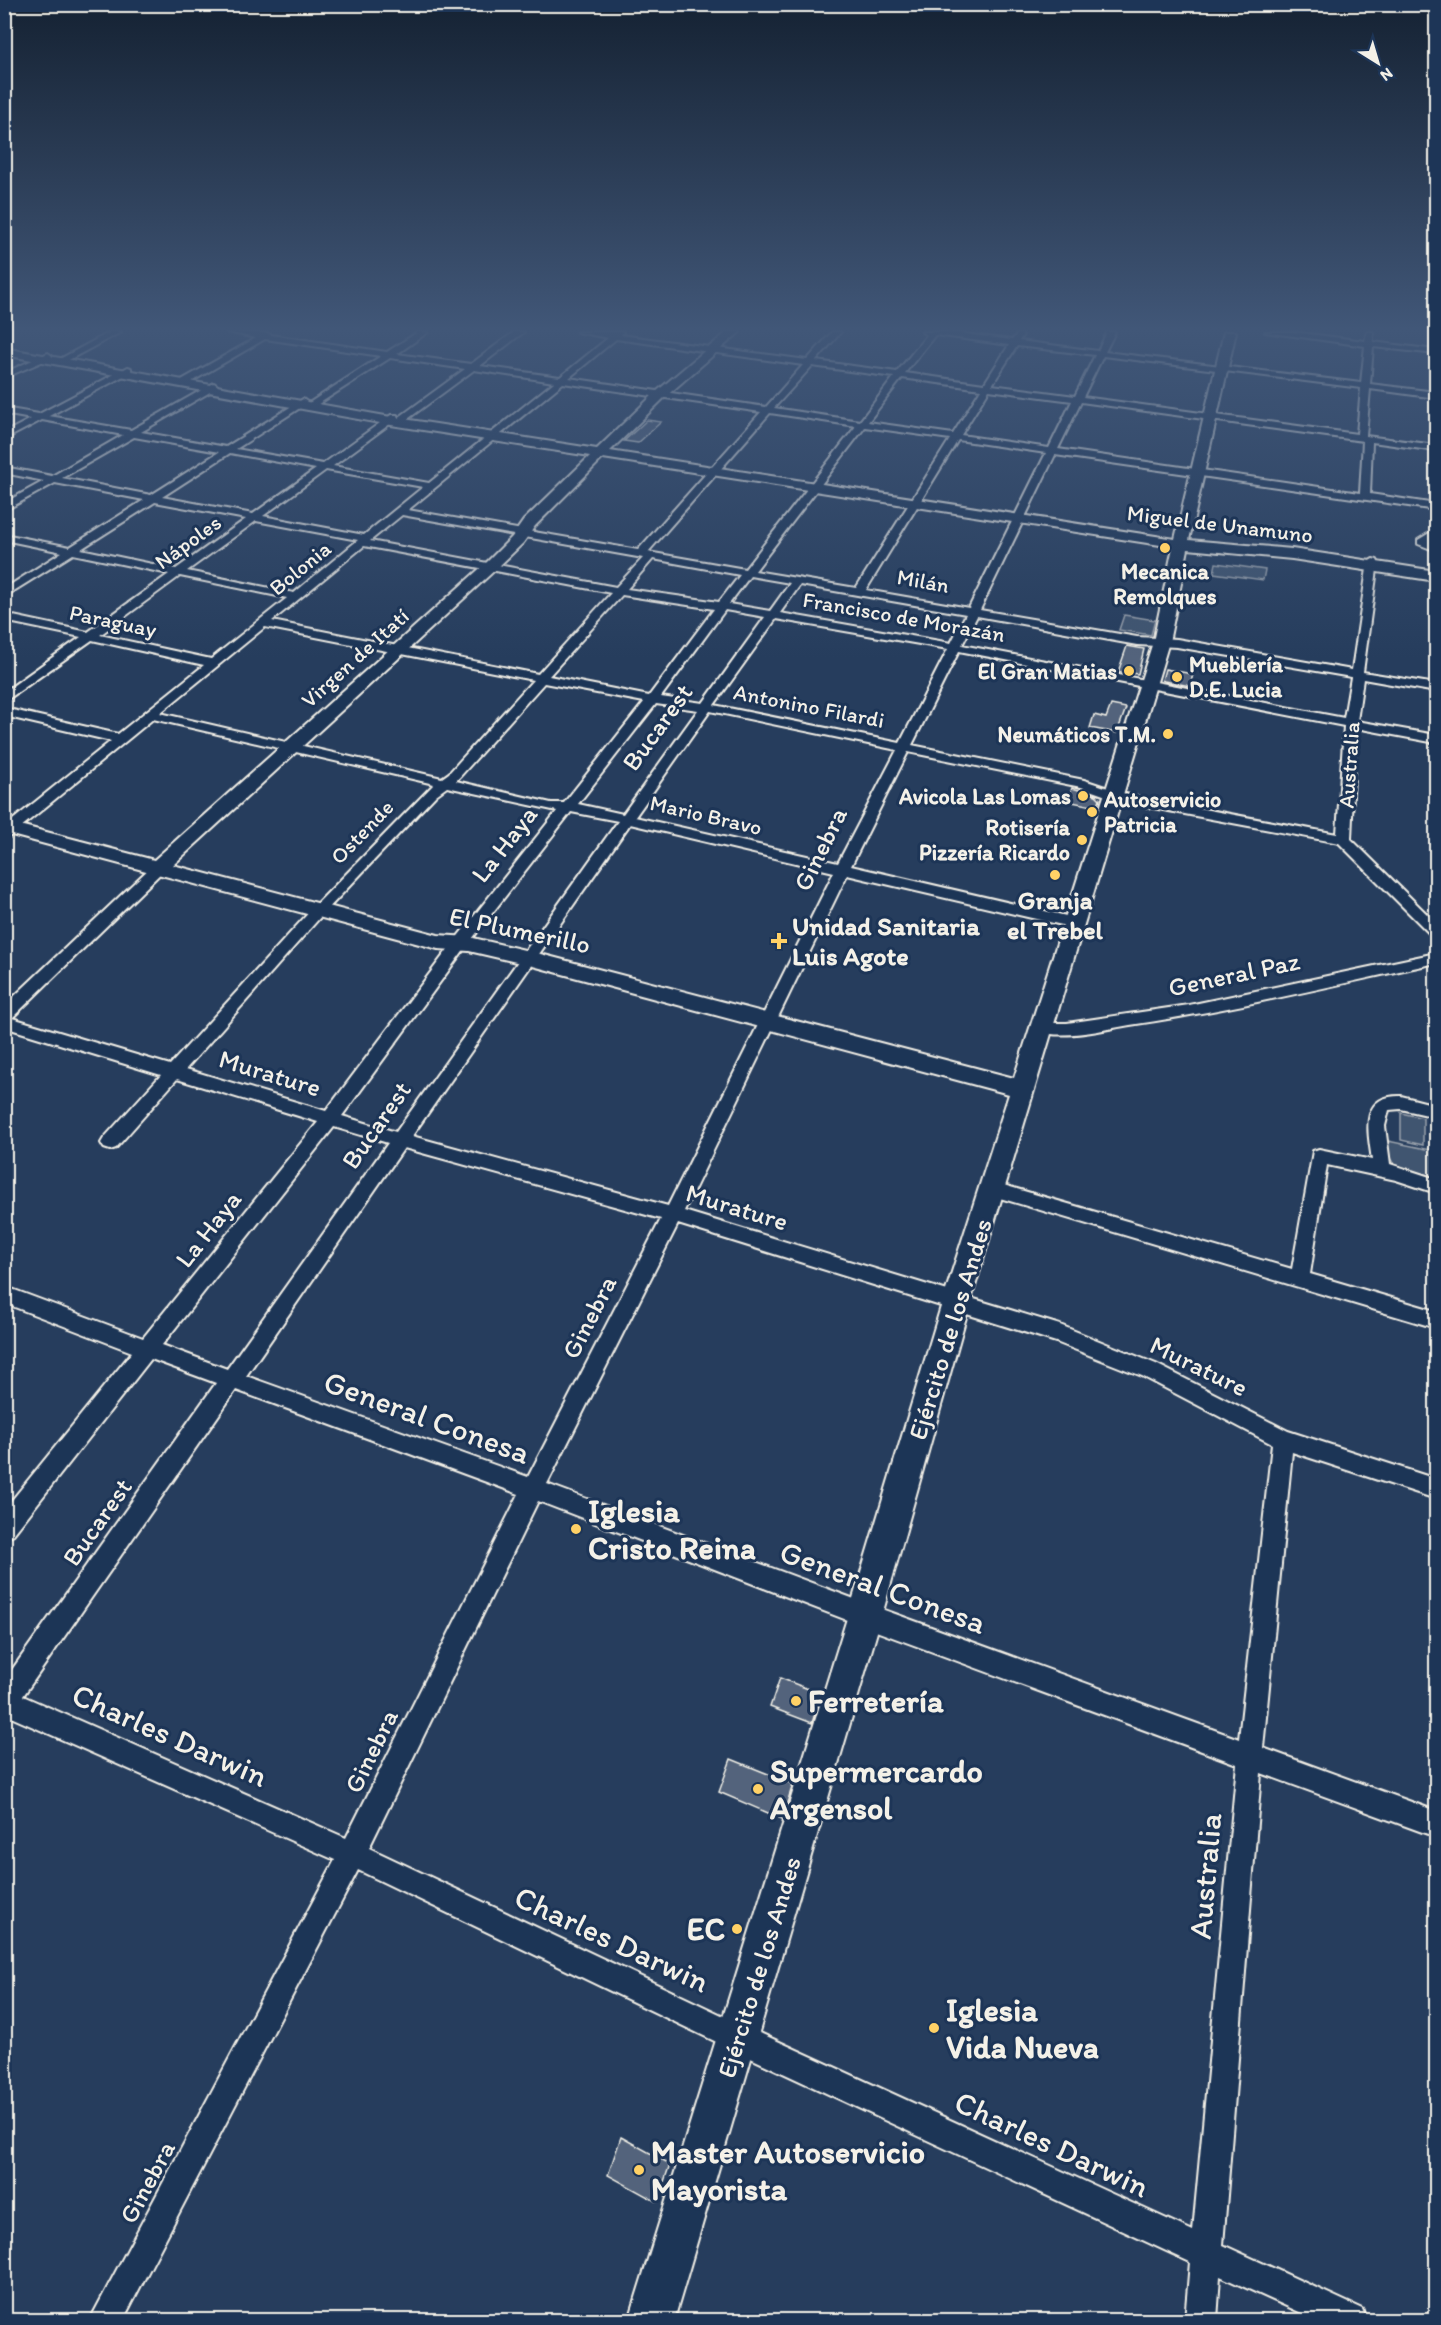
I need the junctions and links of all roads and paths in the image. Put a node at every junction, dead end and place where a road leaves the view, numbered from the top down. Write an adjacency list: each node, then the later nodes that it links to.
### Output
1 (121, 440): 24 (street)
2 (171, 440): 17 (street)
3 (243, 440): 17 (street)
4 (367, 440): 20 (street, Nápoles)
5 (487, 440): 26 (street, Bolonia)
6 (531, 440): 18 (street, Miguel de Unamuno)
7 (614, 440): 18 (street, Virgen de Itatí)
8 (741, 440): 21 (street, Ostende)
9 (850, 440): 25 (street, La Haya)
10 (953, 440): 29 (street)
11 (979, 440): 19 (street)
12 (1057, 440): 19 (street, Ginebra)
13 (1205, 440): 23 (street, Ejército de los Andes)
14 (1365, 440): 27 (street)
15 (1383, 440): 16 (street)
16 (1437, 448)
17 (227, 450): 20 (street); 28 (street)
18 (603, 451): 21 (street, Miguel de Unamuno); 35 (street, Virgen de Itatí)
19 (1052, 451): 23 (street); 34 (street, Ginebra)
20 (327, 468): 26 (street); 33 (street, Nápoles)
21 (716, 468): 25 (street, Miguel de Unamuno); 42 (street, Ostende)
22 (4, 470): 24 (street, Francisco de Morazán)
23 (1198, 471): 27 (street); 39 (street, Ejército de los Andes)
24 (54, 480): 28 (street, Francisco de Morazán); 31 (street)
25 (817, 484): 29 (street, Miguel de Unamuno); 47 (street, La Haya)
26 (432, 486): 32 (street, Bolonia)
27 (1365, 496): 30 (street)
28 (152, 498): 33 (street, Francisco de Morazán); 41 (street)
29 (916, 500): 34 (street, Miguel de Unamuno); 51 (street)
30 (1437, 507)
31 (4, 508)
32 (402, 512): 35 (street, Milán); 38 (street, Bolonia)
33 (256, 517): 38 (street, Francisco de Morazán); 46 (street, Nápoles)
34 (1021, 517): 39 (street, Miguel de Unamuno); 55 (street, Ginebra)
35 (523, 531): 42 (street, Milán); 44 (street, Virgen de Itatí)
36 (1437, 532): 40 (street)
37 (4, 537): 41 (street)
38 (365, 541): 44 (street, Francisco de Morazán); 53 (street, Bolonia)
39 (1181, 542): 43 (street, Miguel de Unamuno); 60 (street, Ejército de los Andes)
40 (1437, 548)
41 (71, 551): 46 (street); 52 (street)
42 (646, 554): 47 (street, Milán); 50 (street, Ostende)
43 (1372, 564): 45 (street, Miguel de Unamuno); 48 (street, Miguel de Unamuno); 64 (street, Australia)
44 (491, 566): 50 (street, Francisco de Morazán); 62 (street, Virgen de Itatí)
45 (1437, 571)
46 (179, 573): 53 (street); 59 (street, Nápoles)
47 (749, 573): 49 (street, Milán); 54 (street, La Haya)
48 (1437, 576)
49 (797, 581): 51 (street, Milán); 56 (street, Bucarest)
50 (618, 590): 54 (street, Francisco de Morazán); 65 (street, Ostende)
51 (860, 591): 55 (street, Milán)
52 (4, 594)
53 (294, 596): 58 (street, Bolonia)
54 (721, 607): 56 (street, Francisco de Morazán); 69 (street, La Haya)
55 (974, 612): 60 (street, Milán); 61 (street, Ginebra)
56 (772, 615): 61 (street, Francisco de Morazán); 70 (street, Bucarest)
57 (4, 617): 59 (street, Paraguay)
58 (262, 623): 62 (street, Antonino Filardi); 63 (street, Bolonia)
59 (90, 637): 63 (street, Paraguay); 68 (street, Nápoles)
60 (1161, 642): 64 (street, Milán); 66 (street, Ejército de los Andes)
61 (955, 647): 66 (street, Francisco de Morazán); 77 (street, Ginebra)
62 (400, 650): 65 (street, Antonino Filardi); 76 (street, Virgen de Itatí)
63 (213, 663): 72 (street, Bolonia)
64 (1357, 674): 67 (street, Milán); 73 (street, Australia)
65 (541, 678): 69 (street, Antonino Filardi); 78 (street, Ostende)
66 (1146, 685): 73 (street, Francisco de Morazán); 79 (street, Ejército de los Andes)
67 (1437, 688)
68 (4, 698)
69 (653, 699): 70 (street, Antonino Filardi); 80 (street, La Haya)
70 (707, 707): 77 (street, Antonino Filardi); 81 (street, Bucarest)
71 (4, 712): 74 (street)
72 (151, 715): 74 (street, Bolonia); 76 (street, Mario Bravo)
73 (1350, 724): 75 (street, Francisco de Morazán); 83 (street, Australia)
74 (121, 739): 82 (street, Bolonia)
75 (1437, 739)
76 (291, 747): 78 (street, Mario Bravo); 84 (street, Virgen de Itatí)
77 (903, 747): 79 (street, Antonino Filardi); 85 (street, Ginebra)
78 (444, 782): 80 (street, Mario Bravo); 86 (street, Ostende)
79 (1113, 795): 83 (street, Antonino Filardi); 87 (street, Ejército de los Andes)
80 (566, 808): 81 (street, Mario Bravo); 89 (street, La Haya)
81 (626, 819): 85 (street, Mario Bravo); 90 (street, Bucarest)
82 (7, 830): 84 (street, El Plumerillo)
83 (1344, 840): 88 (street, Australia)
84 (158, 868): 86 (street, El Plumerillo); 92 (street, Virgen de Itatí)
85 (843, 868): 87 (street, Mario Bravo); 93 (street, Ginebra)
86 (318, 911): 89 (street, El Plumerillo); 95 (street, Ostende)
87 (1075, 923): 94 (street, Ejército de los Andes)
88 (1437, 931)
89 (460, 944): 90 (street, El Plumerillo); 98 (street, La Haya)
90 (529, 958): 93 (street, El Plumerillo); 99 (street, Bucarest)
91 (1437, 958): 94 (street, General Paz)
92 (4, 1019): 95 (street, Murature)
93 (767, 1021): 96 (street, El Plumerillo); 104 (street, Ginebra)
94 (1041, 1027): 96 (street, Ejército de los Andes)
95 (172, 1071): 98 (street, Murature); 100 (street, Ostende)
96 (1023, 1089): 103 (street, Ejército de los Andes)
97 (1437, 1112): 101 (street)
98 (330, 1119): 99 (street, Murature); 109 (street, La Haya)
99 (400, 1140): 104 (street, Murature); 110 (street, Bucarest)
100 (110, 1143)
101 (1382, 1171): 102 (street); 105 (street)
102 (1437, 1186)
103 (993, 1189): 105 (street); 107 (street, Ejército de los Andes)
104 (674, 1215): 107 (street, Murature); 112 (street, Ginebra)
105 (1300, 1279): 108 (street)
106 (4, 1294): 109 (street, General Conesa)
107 (956, 1303): 111 (street, Murature); 115 (street, Ejército de los Andes)
108 (1437, 1319)
109 (147, 1349): 110 (street, General Conesa); 114 (street, La Haya)
110 (233, 1380): 112 (street, General Conesa); 116 (street, Bucarest)
111 (1283, 1439): 113 (street, Murature); 117 (street, Australia)
112 (533, 1489): 115 (street, General Conesa); 119 (street, Ginebra)
113 (1437, 1489)
114 (4, 1528)
115 (866, 1616): 117 (street, General Conesa); 120 (street, Ejército de los Andes)
116 (5, 1701): 119 (street, Charles Darwin)
117 (1250, 1755): 118 (street, General Conesa); 121 (street, Australia)
118 (1437, 1824)
119 (352, 1854): 120 (street, Charles Darwin); 122 (street, Ginebra)
120 (737, 2037): 121 (street, Charles Darwin); 123 (street, Ejército de los Andes)
121 (1208, 2253): 124 (street, Australia); 125 (street, Charles Darwin)
122 (106, 2320)
123 (651, 2320)
124 (1201, 2320)
125 (1351, 2320)

